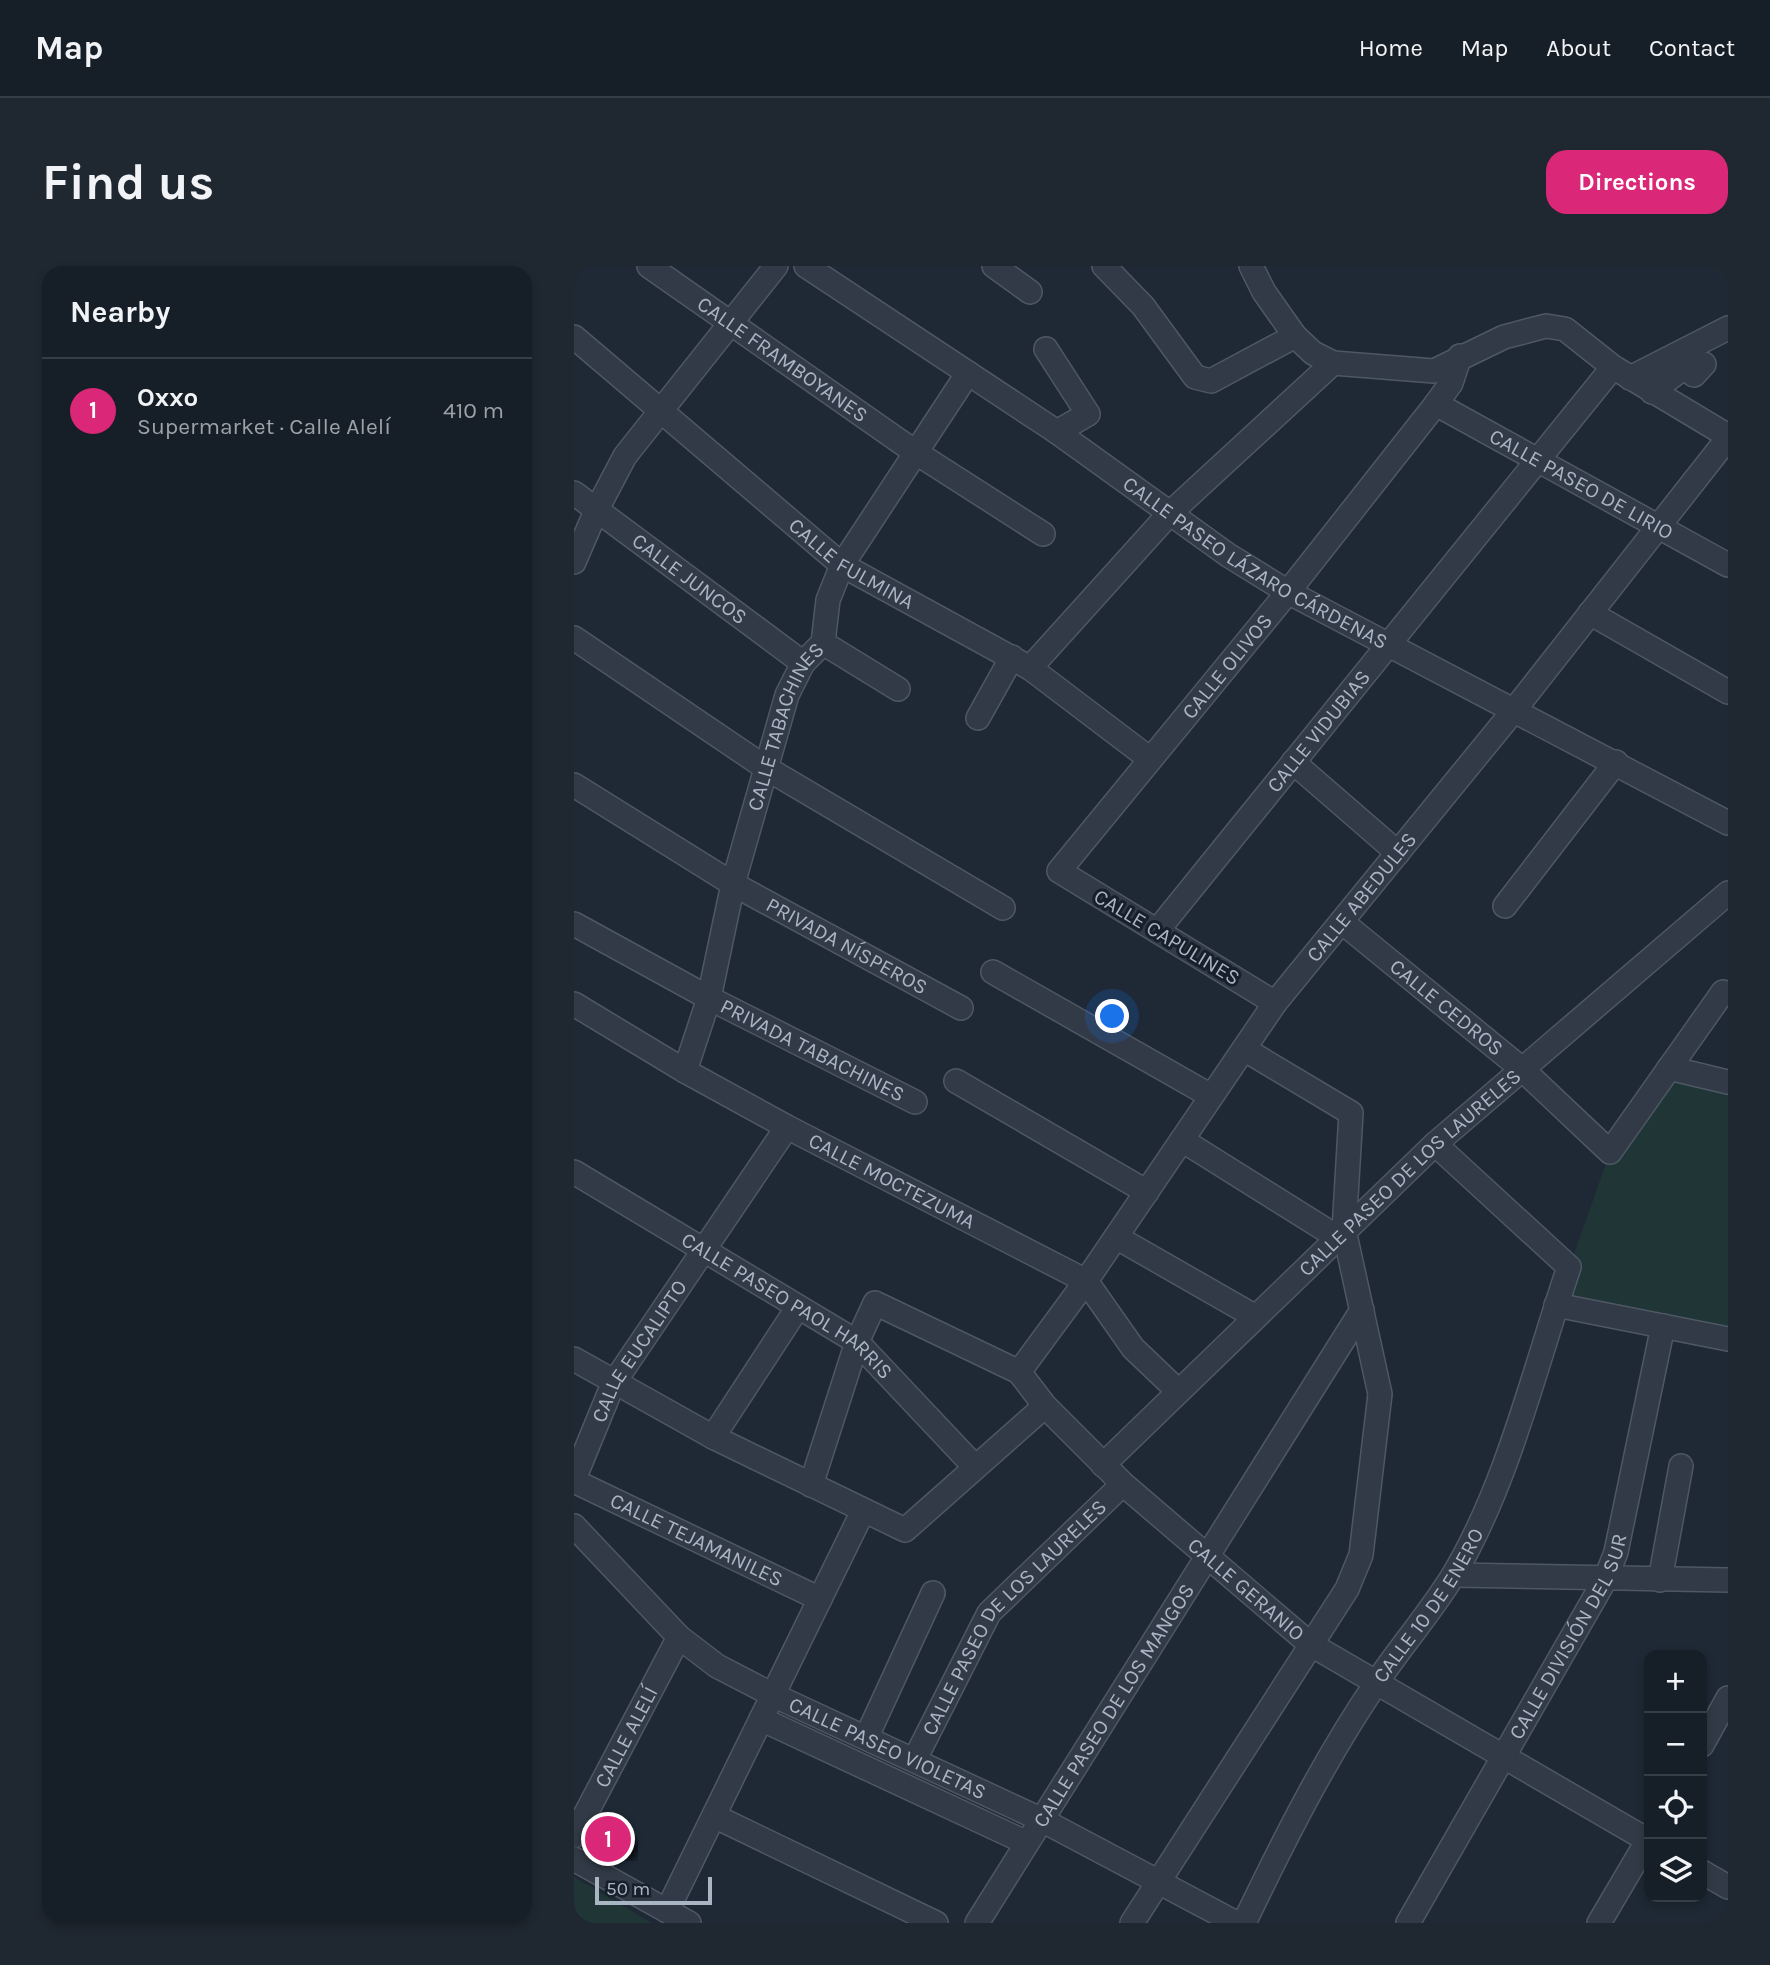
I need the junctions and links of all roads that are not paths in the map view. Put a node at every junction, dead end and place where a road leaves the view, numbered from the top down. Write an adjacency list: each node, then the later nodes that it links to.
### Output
1 (649, 266): 8 (street, CALLE FRAMBOYANES)
2 (776, 266): 8 (street)
3 (806, 266): 17 (street, CALLE PASEO LÁZARO CÁRDENAS)
4 (995, 266): 7 (street)
5 (1104, 266): 10 (street)
6 (1251, 266): 10 (street)
7 (1030, 292)
8 (730, 322): 20 (street); 23 (street, CALLE FRAMBOYANES)
9 (1728, 328): 16 (street)
10 (1295, 336): 14 (street)
11 (574, 337): 20 (street, CALLE FULMINA)
12 (1046, 349): 21 (street)
13 (1460, 356): 14 (street); 16 (street); 19 (street, CALLE OLIVOS)
14 (1334, 363): 27 (street)
15 (1704, 364): 18 (street)
16 (1622, 372): 18 (street); 24 (street, CALLE VIDUBIAS)
17 (968, 373): 21 (street, CALLE PASEO LÁZARO CÁRDENAS); 23 (street, CALLE TABACHINES)
18 (1652, 392): 22 (street)
19 (1436, 404): 24 (street, CALLE PASEO DE LIRIO); 33 (street, CALLE OLIVOS)
20 (660, 411): 26 (street); 31 (street, CALLE FULMINA)
21 (1057, 432): 27 (street, CALLE PASEO LÁZARO CÁRDENAS)
22 (1728, 437): 28 (street, CALLE ABEDULES)
23 (915, 452): 29 (street, CALLE FRAMBOYANES); 31 (street, CALLE TABACHINES)
24 (1538, 460): 28 (street, CALLE PASEO DE LIRIO); 37 (street, CALLE VIDUBIAS)
25 (574, 493): 26 (street, CALLE JUNCOS)
26 (596, 511): 30 (street); 39 (street, CALLE JUNCOS)
27 (1169, 514): 33 (street, CALLE PASEO LÁZARO CÁRDENAS); 38 (street)
28 (1658, 527): 32 (street, CALLE PASEO DE LIRIO); 34 (street, CALLE ABEDULES)
29 (1043, 534)
30 (574, 562)
31 (842, 565): 36 (street, CALLE TABACHINES); 38 (street, CALLE FULMINA)
32 (1728, 565)
33 (1288, 592): 37 (street, CALLE PASEO LÁZARO CÁRDENAS); 44 (street, CALLE OLIVOS)
34 (1590, 613): 41 (street); 42 (street, CALLE ABEDULES)
35 (574, 638): 47 (street)
36 (822, 642): 39 (street, CALLE TABACHINES); 40 (street)
37 (1388, 645): 42 (street, CALLE PASEO LÁZARO CÁRDENAS); 45 (street, CALLE VIDUBIAS)
38 (1021, 662): 43 (street); 44 (street, CALLE FULMINA)
39 (803, 663): 47 (street, CALLE TABACHINES)
40 (898, 690)
41 (1728, 692)
42 (1515, 709): 46 (street, CALLE PASEO LÁZARO CÁRDENAS); 50 (street, CALLE ABEDULES)
43 (978, 718)
44 (1150, 759): 51 (street, CALLE OLIVOS)
45 (1293, 762): 50 (street); 58 (street, CALLE VIDUBIAS)
46 (1616, 762): 49 (street, CALLE PASEO LÁZARO CÁRDENAS); 54 (street)
47 (766, 768): 52 (street, CALLE TABACHINES); 55 (street)
48 (574, 785): 52 (street, PRIVADA NÍSPEROS)
49 (1728, 823)
50 (1398, 853): 56 (street, CALLE ABEDULES)
51 (1059, 871): 58 (street, CALLE CAPULINES)
52 (733, 884): 61 (street, CALLE TABACHINES); 64 (street, PRIVADA NÍSPEROS)
53 (1728, 893): 67 (street, CALLE PASEO DE LOS LAURELES)
54 (1505, 906)
55 (1003, 908)
56 (1342, 922): 62 (street, CALLE ABEDULES); 67 (street, CALLE CEDROS)
57 (574, 924): 61 (street, PRIVADA TABACHINES)
58 (1157, 931): 62 (street, CALLE CAPULINES)
59 (993, 972): 71 (street)
60 (1723, 992): 66 (street)
61 (709, 998): 68 (street, CALLE TABACHINES); 72 (street, PRIVADA TABACHINES)
62 (1275, 1003): 65 (street, CALLE ABEDULES)
63 (574, 1004): 68 (street, CALLE MOCTEZUMA)
64 (961, 1008)
65 (1244, 1049): 71 (street, CALLE ABEDULES); 78 (street)
66 (1669, 1068): 67 (street, CALLE CEDROS); 70 (street)
67 (1522, 1069): 75 (street, CALLE PASEO DE LOS LAURELES)
68 (685, 1071): 73 (street, CALLE MOCTEZUMA)
69 (956, 1081): 77 (street)
70 (1728, 1082)
71 (1212, 1097): 74 (street, CALLE ABEDULES)
72 (915, 1102)
73 (787, 1127): 80 (street, CALLE EUCALIPTO); 81 (street, CALLE MOCTEZUMA)
74 (1182, 1139): 77 (street, CALLE ABEDULES); 78 (street)
75 (1435, 1144): 78 (street, CALLE PASEO DE LOS LAURELES); 82 (street, CALLE 10 DE ENERO)
76 (574, 1172): 80 (street, CALLE PASEO PAOL HARRIS)
77 (1147, 1192): 79 (street, CALLE ABEDULES)
78 (1340, 1233): 84 (street); 85 (street, CALLE PASEO DE LOS LAURELES)
79 (1116, 1237): 81 (street, CALLE ABEDULES); 85 (street)
80 (704, 1251): 83 (street, CALLE PASEO PAOL HARRIS); 91 (street, CALLE EUCALIPTO)
81 (1086, 1281): 90 (street, CALLE ABEDULES); 92 (street, CALLE MOCTEZUMA)
82 (1556, 1306): 86 (street); 104 (street, CALLE 10 DE ENERO)
83 (798, 1307): 88 (street, CALLE PASEO PAOL HARRIS); 94 (street)
84 (1362, 1310): 103 (street, CALLE PASEO DE LOS MANGOS); 111 (street)
85 (1254, 1316): 92 (street, CALLE PASEO DE LOS LAURELES)
86 (1663, 1326): 87 (street); 105 (street, CALLE DIVISIÓN DEL SUR)
87 (1728, 1339)
88 (857, 1342): 90 (street, CALLE GERANIO); 97 (street, CALLE PASEO PAOL HARRIS); 100 (street)
89 (574, 1359): 91 (street)
90 (1019, 1372): 93 (street, CALLE GERANIO)
91 (613, 1384): 94 (street); 98 (street, CALLE EUCALIPTO)
92 (1178, 1391): 95 (street, CALLE PASEO DE LOS LAURELES)
93 (1045, 1406): 95 (street, CALLE GERANIO); 97 (street)
94 (713, 1437): 100 (street)
95 (1103, 1465): 99 (street, CALLE GERANIO)
96 (1681, 1466): 106 (street)
97 (975, 1467): 101 (street)
98 (574, 1480): 109 (street, CALLE TEJAMANILES)
99 (1123, 1484): 103 (street, CALLE GERANIO); 119 (street, CALLE PASEO DE LOS LAURELES)
100 (811, 1485): 101 (street)
101 (863, 1511): 109 (street)
102 (574, 1526): 110 (street, CALLE PASEO VIOLETAS)
103 (1207, 1555): 111 (street, CALLE GERANIO); 121 (street, CALLE PASEO DE LOS MANGOS)
104 (1454, 1575): 105 (street); 112 (street, CALLE 10 DE ENERO)
105 (1606, 1578): 106 (street); 118 (street, CALLE DIVISIÓN DEL SUR)
106 (1660, 1580): 107 (street)
107 (1728, 1580)
108 (933, 1593): 116 (street)
109 (820, 1599): 113 (street)
110 (679, 1637): 113 (street, CALLE PASEO VIOLETAS); 122 (street, CALLE ALELÍ)
111 (1310, 1644): 112 (street, CALLE GERANIO); 128 (street)
112 (1376, 1683): 118 (street, CALLE GERANIO); 136 (street, CALLE 10 DE ENERO)
113 (773, 1695): 115 (street); 116 (street, CALLE PASEO VIOLETAS)
114 (1728, 1698): 117 (street)
115 (761, 1719): 120 (street); 124 (street, CALLE PASEO VIOLETAS)
116 (867, 1736): 119 (street, CALLE PASEO VIOLETAS)
117 (1707, 1736)
118 (1506, 1758): 123 (street, CALLE GERANIO); 137 (street, CALLE DIVISIÓN DEL SUR)
119 (915, 1759): 121 (street, CALLE PASEO VIOLETAS)
120 (714, 1815): 130 (street); 132 (street)
121 (1040, 1819): 124 (street, CALLE PASEO DE LOS MANGOS); 128 (street, CALLE PASEO VIOLETAS)
122 (574, 1836)
123 (1647, 1839)
124 (1025, 1842): 133 (street, CALLE PASEO DE LOS MANGOS)
125 (1644, 1848): 138 (street)
126 (574, 1859): 130 (street)
127 (1707, 1874): 129 (street)
128 (1157, 1880): 134 (street); 135 (street, CALLE PASEO VIOLETAS)
129 (1728, 1887)
130 (650, 1907): 131 (street)
131 (689, 1923)
132 (936, 1923)
133 (977, 1923)
134 (1132, 1923)
135 (1236, 1923)
136 (1244, 1923)
137 (1408, 1923)
138 (1599, 1923)

